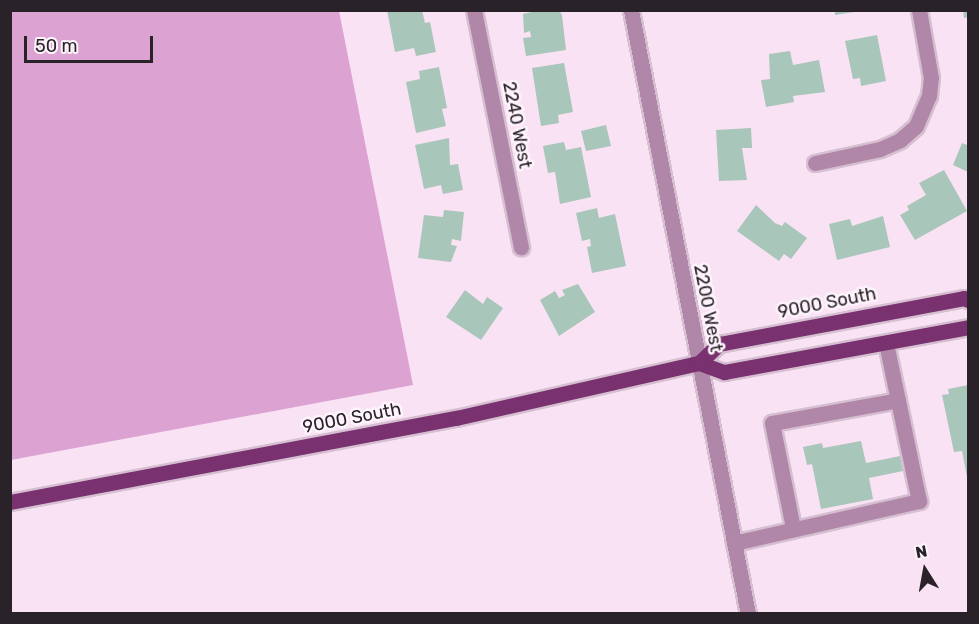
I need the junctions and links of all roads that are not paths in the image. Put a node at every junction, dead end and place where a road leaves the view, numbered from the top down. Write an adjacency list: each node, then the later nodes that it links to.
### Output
1 (474, 10): 5 (street, 2240 West)
2 (631, 10): 9 (street, 2200 West)
3 (919, 10): 4 (street)
4 (815, 163)
5 (521, 247)
6 (969, 300): 9 (main road, 9000 South)
7 (969, 327): 8 (main road, 9000 South)
8 (885, 342): 9 (main road, 9000 South); 10 (street)
9 (699, 363): 11 (main road, 9000 South); 13 (street, 2200 West)
10 (898, 400): 12 (street); 12 (street)
11 (10, 502)
12 (793, 528): 13 (street)
13 (734, 543): 14 (street, 2200 West)
14 (748, 614)

